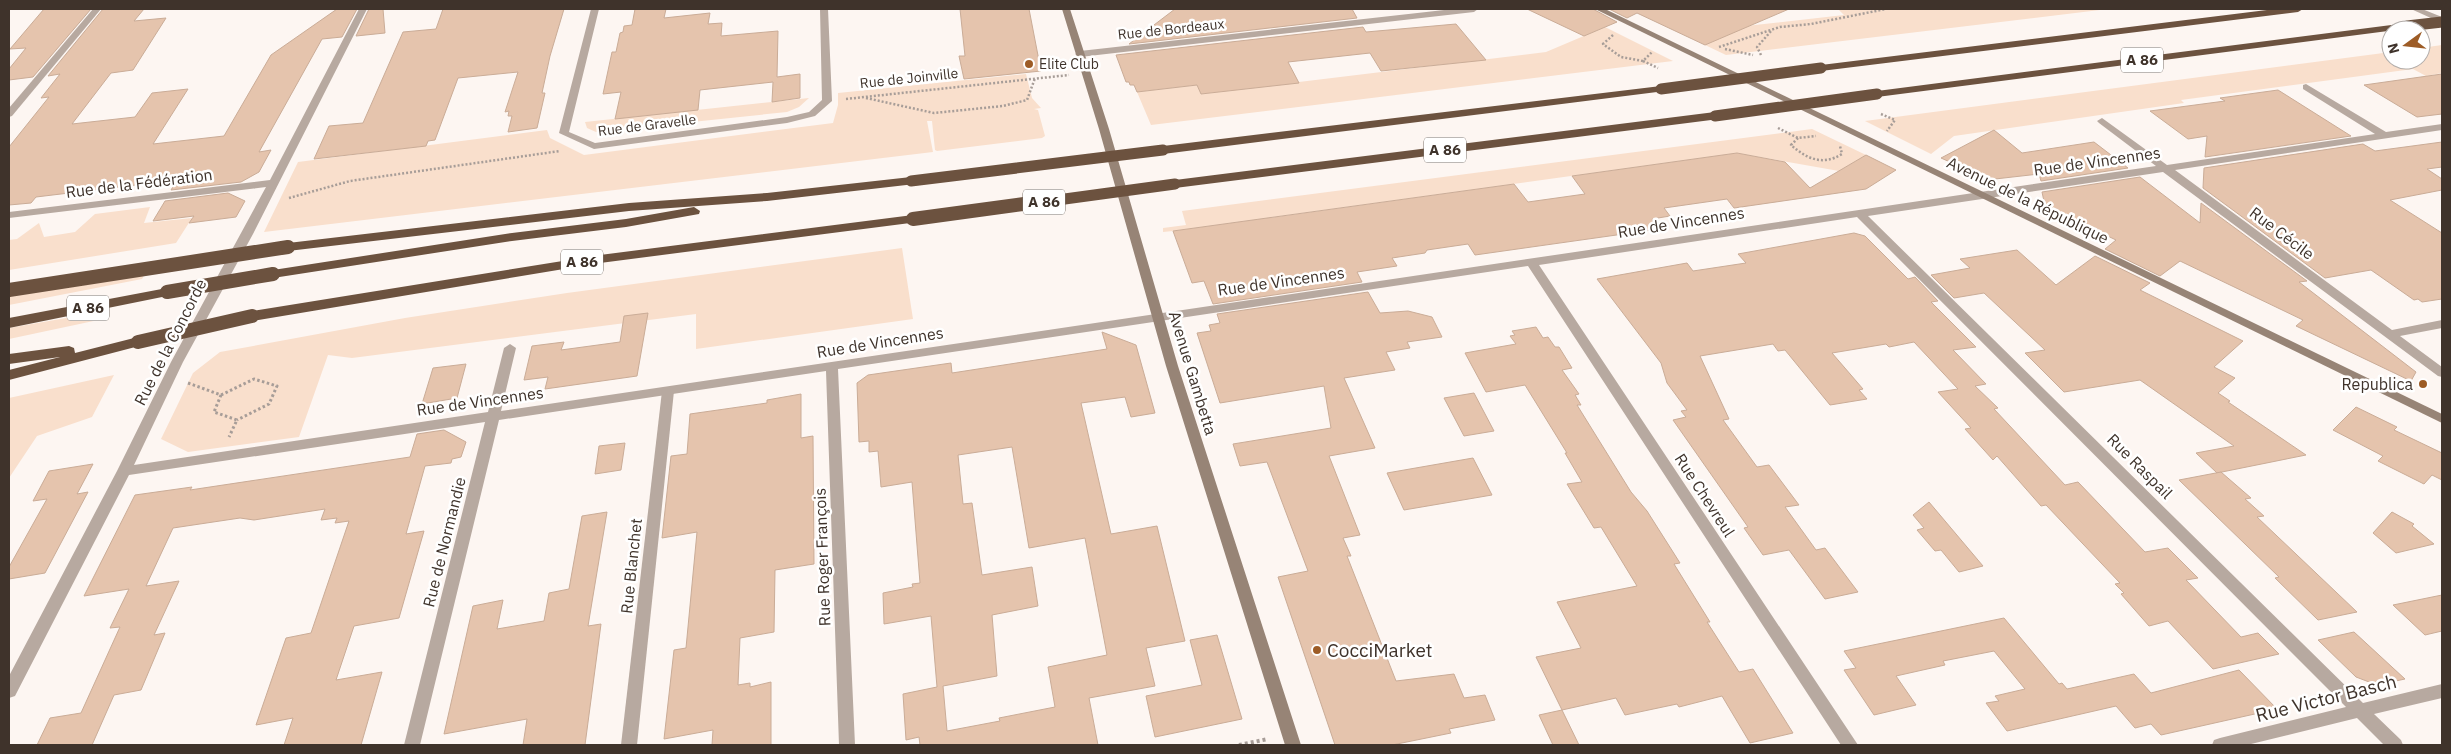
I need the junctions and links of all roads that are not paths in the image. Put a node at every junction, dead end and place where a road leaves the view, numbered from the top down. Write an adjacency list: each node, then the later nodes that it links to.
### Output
1 (97, 9): 13 (street)
2 (363, 9): 18 (street, Rue de la Concorde)
3 (595, 9): 4 (street, Rue de Gravelle)
4 (824, 9)
5 (1066, 9): 11 (street, Avenue Gambetta)
6 (1474, 9): 11 (street, Rue de Bordeaux)
7 (1599, 9): 19 (street, Avenue de la République)
8 (2298, 9): 20 (highway, A 86, bridge)
9 (2415, 9): 10 (street)
10 (2442, 21): 29 (highway, A 86, bridge)
11 (1080, 54): 25 (street, Avenue Gambetta)
12 (2306, 87): 16 (street)
13 (9, 114)
14 (2102, 121): 17 (street, Rue Cécile)
15 (2441, 128): 16 (street, Rue de Vincennes)
16 (2385, 136): 17 (street, Rue de Vincennes)
17 (2167, 168): 19 (street, Rue de Vincennes); 28 (street, Rue Cécile)
18 (272, 183): 22 (street, Rue de la Fédération); 38 (street, Rue de la Concorde)
19 (1982, 195): 21 (street, Rue de Vincennes); 37 (street, Avenue de la République)
20 (766, 198): 24 (highway, bridge); 26 (highway, A 86, bridge)
21 (1859, 213): 23 (street, Rue de Vincennes); 41 (street, Rue Raspail)
22 (9, 215)
23 (1532, 263): 25 (street, Rue de Vincennes); 46 (street, Rue Chevreul)
24 (9, 290)
25 (1157, 316): 32 (street, Rue de Vincennes); 42 (street, Avenue Gambetta)
26 (9, 323)
27 (2442, 324): 28 (street)
28 (2390, 334): 33 (street, Rue Cécile)
29 (138, 342): 31 (highway, A 86); 34 (highway)
30 (510, 348): 36 (street, Rue de Normandie)
31 (9, 359)
32 (832, 367): 35 (street, Rue de Vincennes); 45 (street, Rue Roger François)
33 (2442, 373)
34 (9, 375)
35 (668, 391): 36 (street, Rue de Vincennes); 44 (street, Rue Blanchet)
36 (493, 417): 38 (street, Rue de Vincennes); 43 (street, Rue de Normandie)
37 (2442, 420)
38 (124, 471): 39 (street, Rue de la Concorde)
39 (9, 691)
40 (2442, 692): 41 (street, Rue Victor Basch)
41 (2360, 710): 47 (street, Rue Victor Basch); 48 (street, Rue Raspail)
42 (1292, 740)
43 (412, 745)
44 (629, 745)
45 (846, 745)
46 (1850, 745)
47 (2220, 745)
48 (2395, 745)

